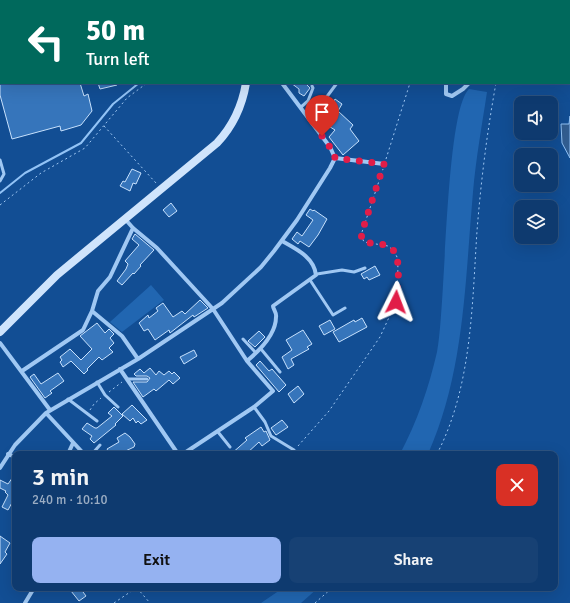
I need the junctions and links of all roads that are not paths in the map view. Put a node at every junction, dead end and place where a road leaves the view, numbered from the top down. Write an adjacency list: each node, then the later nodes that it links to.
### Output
1 (246, 84): 13 (street)
2 (283, 84): 7 (street)
3 (336, 84): 8 (lane)
4 (446, 84): 5 (street)
5 (467, 84)
6 (312, 86): 7 (lane)
7 (301, 107): 8 (street)
8 (306, 113): 9 (street)
9 (335, 158): 11 (street); 15 (street)
10 (0, 160): 12 (lane)
11 (384, 164)
12 (0, 181)
13 (125, 219): 14 (street); 22 (street)
14 (133, 228): 20 (street); 21 (street)
15 (282, 241): 17 (street); 20 (street)
16 (364, 268): 17 (lane)
17 (317, 274): 18 (street)
18 (310, 280): 19 (lane); 25 (street)
19 (345, 308)
20 (213, 309): 27 (street); 28 (street)
21 (92, 311): 27 (street); 30 (street)
22 (0, 332)
23 (243, 339): 26 (lane)
24 (0, 343): 30 (street)
25 (260, 349): 26 (street); 31 (lane)
26 (256, 353): 28 (street)
27 (138, 359): 29 (street)
28 (247, 361): 37 (street)
29 (120, 369): 32 (street); 34 (street)
30 (22, 371): 38 (street)
31 (280, 372)
32 (127, 379): 33 (lane); 49 (street)
33 (147, 379)
34 (97, 382): 35 (street); 36 (lane)
35 (68, 399): 38 (street); 40 (lane)
36 (118, 407)
37 (254, 407): 41 (street); 45 (lane)
38 (50, 410): 39 (street)
39 (46, 413): 42 (street); 51 (street)
40 (97, 421)
41 (218, 432): 44 (lane); 50 (street)
42 (73, 443): 46 (street); 47 (street)
43 (100, 445): 48 (lane)
44 (230, 447)
45 (294, 450)
46 (69, 451)
47 (81, 451)
48 (95, 451)
49 (176, 451)
50 (188, 451)
51 (8, 454): 52 (street); 53 (street)
52 (12, 456)
53 (0, 468)
54 (32, 591): 55 (street)
55 (25, 603)

